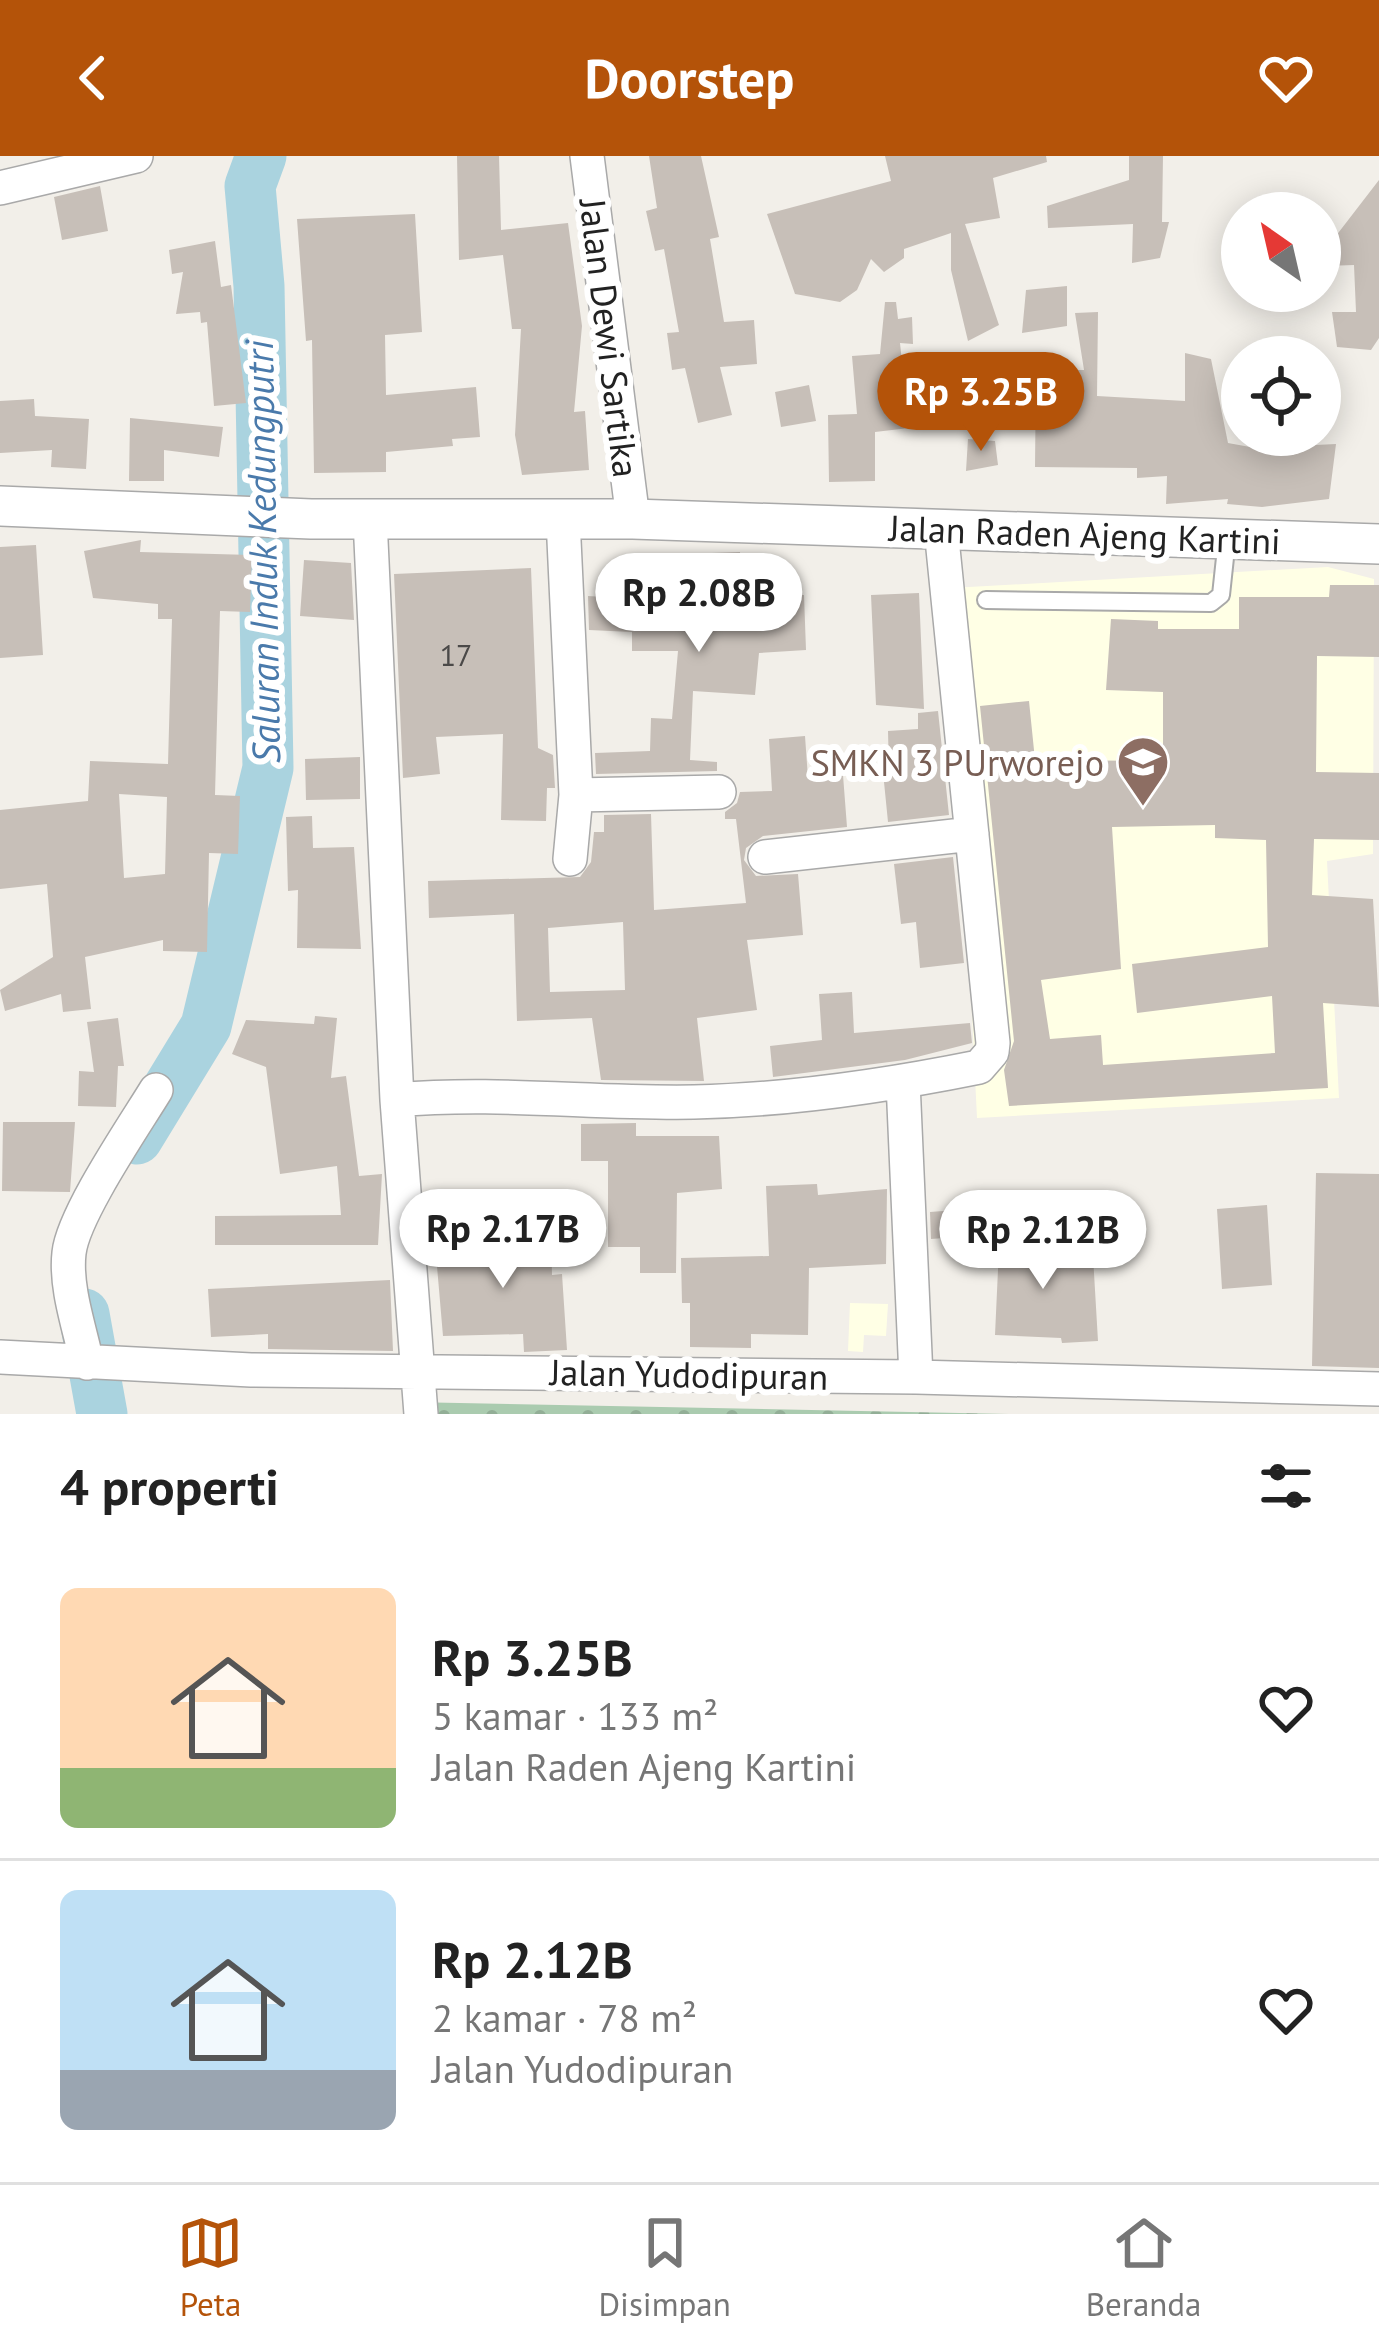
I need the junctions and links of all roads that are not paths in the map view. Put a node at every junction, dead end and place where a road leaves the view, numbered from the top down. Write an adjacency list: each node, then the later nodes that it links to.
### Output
1 (136, 156): 3 (street)
2 (587, 156): 7 (street, Jalan Dewi Sartika)
3 (0, 188)
4 (0, 506): 5 (street, Jalan Raden Ajeng Kartini)
5 (370, 519): 6 (street, Jalan Raden Ajeng Kartini); 19 (street)
6 (563, 519): 7 (street, Jalan Raden Ajeng Kartini); 13 (street)
7 (633, 519): 8 (street, Jalan Raden Ajeng Kartini)
8 (941, 529): 9 (street, Jalan Raden Ajeng Kartini); 14 (street)
9 (1227, 538): 10 (street, Jalan Raden Ajeng Kartini); 11 (lane)
10 (1379, 544)
11 (986, 600)
12 (719, 792): 13 (street)
13 (576, 795): 16 (street)
14 (972, 833): 15 (street); 17 (street)
15 (765, 856)
16 (570, 860)
17 (903, 1082): 19 (street); 23 (street)
18 (156, 1090): 21 (street)
19 (398, 1100): 22 (street)
20 (0, 1357): 21 (street, Jalan Yudodipuran)
21 (89, 1363): 22 (street, Jalan Yudodipuran)
22 (418, 1371): 23 (street, Jalan Yudodipuran); 25 (street)
23 (916, 1377): 24 (street, Jalan Yudodipuran)
24 (1379, 1389)
25 (422, 1414)

